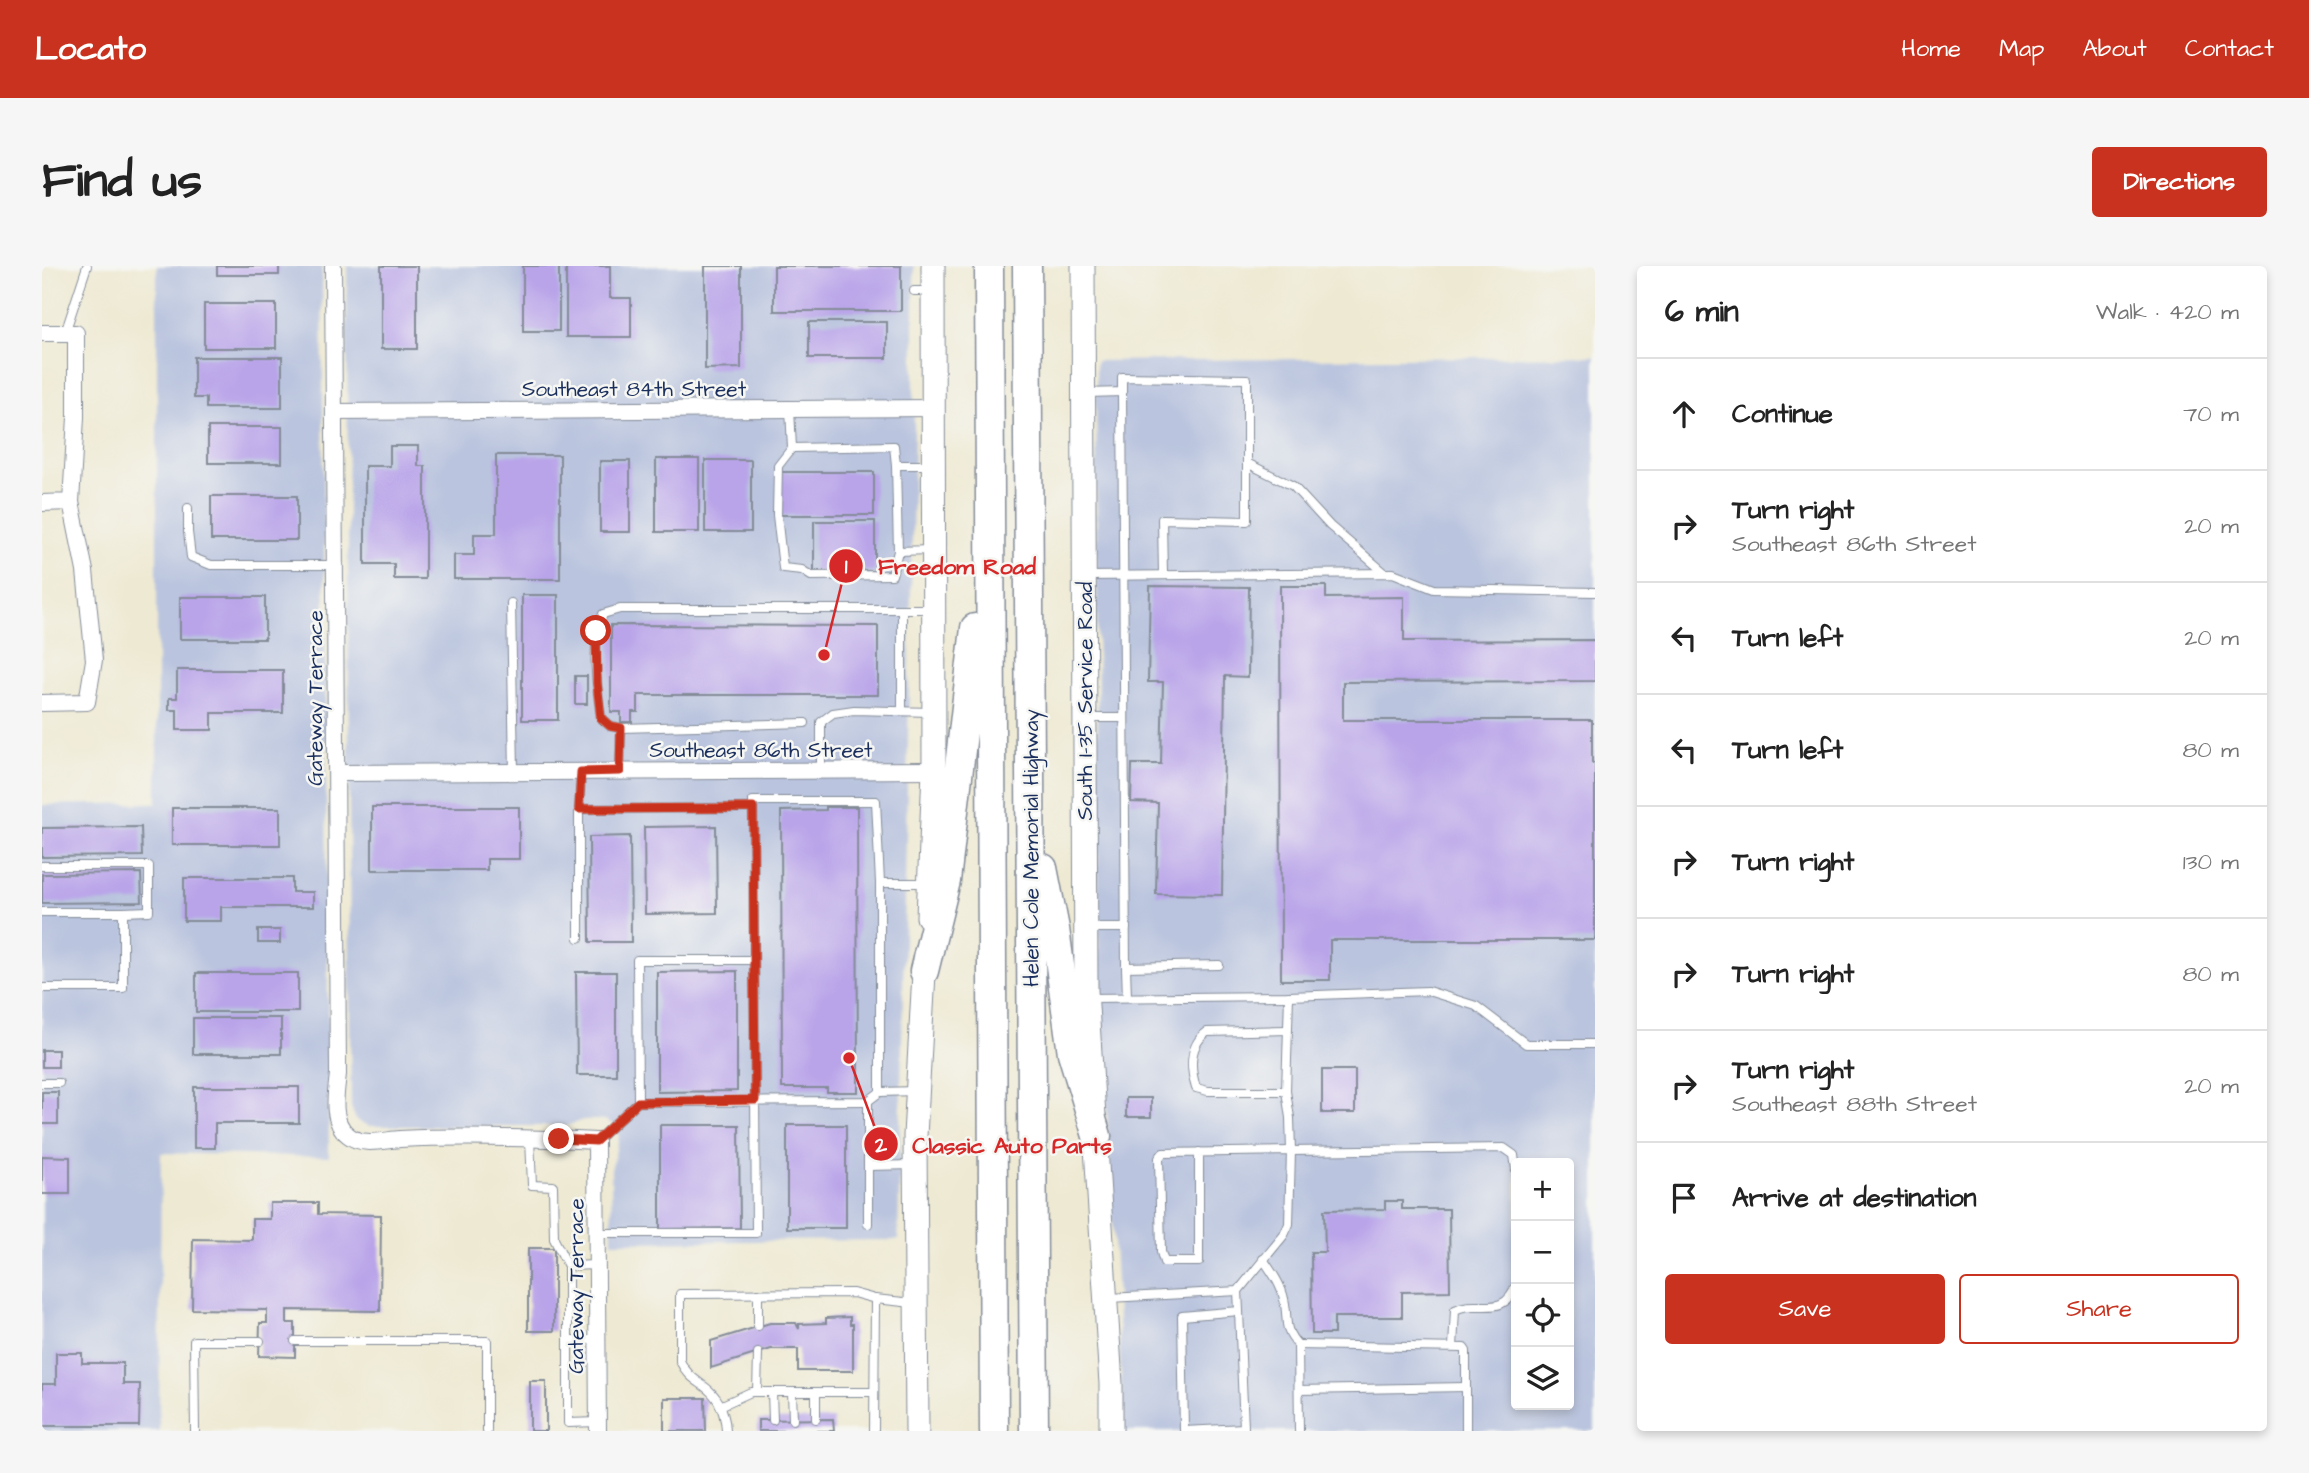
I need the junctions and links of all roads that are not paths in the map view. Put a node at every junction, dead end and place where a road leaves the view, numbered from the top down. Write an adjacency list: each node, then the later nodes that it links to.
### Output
1 (87, 266): 8 (lane)
2 (333, 266): 13 (street, Gateway Terrace)
3 (933, 266): 11 (main road)
4 (989, 266): 18 (highway, Helen Cole Memorial Highway)
5 (1027, 266): 46 (highway, Helen Cole Memorial Highway)
6 (1083, 266): 10 (main road, South I-35 Service Road)
7 (42, 333): 8 (street)
8 (65, 333): 19 (street)
9 (1122, 392): 10 (lane); 15 (lane); 26 (lane)
10 (1084, 393): 28 (main road, South I-35 Service Road)
11 (934, 408): 12 (street, Southeast 84th Street); 17 (main road)
12 (790, 409): 13 (street, Southeast 84th Street); 14 (lane)
13 (334, 411): 24 (street, Gateway Terrace)
14 (792, 448): 16 (lane); 23 (lane)
15 (1247, 463): 25 (lane); 27 (lane)
16 (895, 465): 17 (lane); 23 (lane)
17 (933, 465): 22 (main road)
18 (990, 500): 60 (highway); 121 (highway, Helen Cole Memorial Highway)
19 (71, 502): 20 (street); 33 (street)
20 (42, 503)
21 (188, 508): 24 (lane)
22 (934, 550): 23 (lane); 32 (main road)
23 (898, 551)
24 (335, 565): 45 (street, Gateway Terrace)
25 (1385, 573): 27 (lane); 29 (lane)
26 (1122, 575): 27 (lane); 28 (lane); 37 (lane)
27 (1163, 575)
28 (1085, 576): 36 (main road, South I-35 Service Road)
29 (1595, 592)
30 (511, 603): 43 (lane)
31 (902, 609): 32 (lane); 34 (lane); 39 (lane)
32 (934, 609): 35 (main road)
33 (42, 703)
34 (902, 711): 35 (lane); 40 (lane)
35 (934, 712): 41 (main road)
36 (1085, 718): 37 (lane); 54 (main road, South I-35 Service Road)
37 (1124, 718): 55 (lane)
38 (805, 723): 39 (lane)
39 (621, 728): 42 (lane)
40 (821, 770): 41 (street, Southeast 86th Street); 42 (street, Southeast 86th Street)
41 (934, 770): 51 (main road)
42 (620, 771): 44 (street, Southeast 86th Street)
43 (513, 772): 44 (street, Southeast 86th Street); 45 (street, Southeast 86th Street)
44 (581, 772): 48 (lane)
45 (337, 773): 76 (street, Gateway Terrace)
46 (1030, 805): 75 (highway); 122 (highway, Helen Cole Memorial Highway)
47 (753, 808): 48 (lane); 50 (lane); 57 (lane)
48 (579, 809): 56 (lane)
49 (42, 866): 53 (lane)
50 (880, 883): 51 (lane); 71 (lane)
51 (930, 883): 60 (main road)
52 (42, 912): 53 (lane)
53 (123, 912): 61 (lane)
54 (1086, 928): 55 (lane); 64 (main road, South I-35 Service Road)
55 (1126, 928): 59 (lane)
56 (579, 938)
57 (754, 960): 72 (lane); 74 (lane)
58 (1219, 965): 59 (lane)
59 (1126, 967): 63 (lane)
60 (924, 971): 69 (main road)
61 (42, 988)
62 (1289, 996): 63 (lane); 65 (lane); 66 (lane)
63 (1127, 997): 64 (lane)
64 (1087, 998): 75 (main road, South I-35 Service Road)
65 (1287, 1030): 70 (lane); 70 (lane)
66 (1595, 1044)
67 (42, 1083): 68 (lane)
68 (59, 1083)
69 (916, 1091): 71 (lane); 81 (main road)
70 (1286, 1091): 78 (lane)
71 (880, 1092): 73 (lane)
72 (755, 1100): 73 (lane); 74 (lane); 84 (lane)
73 (868, 1101): 82 (lane)
74 (638, 1102): 77 (lane)
75 (1097, 1136): 90 (main road, South I-35 Service Road)
76 (530, 1139): 77 (street); 87 (lane)
77 (596, 1141): 84 (street, Gateway Terrace)
78 (1291, 1151): 79 (lane); 80 (lane); 85 (lane)
79 (1199, 1152): 79 (lane)
80 (1514, 1158)
81 (915, 1165): 82 (lane); 93 (main road)
82 (868, 1166): 83 (lane)
83 (868, 1224)
84 (597, 1233): 86 (street, Gateway Terrace)
85 (1263, 1259): 88 (lane); 100 (lane)
86 (597, 1265): 87 (lane); 97 (street, Gateway Terrace)
87 (568, 1266): 96 (lane)
88 (1238, 1291): 90 (lane); 94 (lane)
89 (758, 1293): 92 (lane); 95 (lane); 110 (lane)
90 (1106, 1298): 114 (main road, South I-35 Service Road)
91 (1511, 1298): 101 (lane)
92 (875, 1299): 93 (lane); 109 (lane)
93 (916, 1303): 116 (main road)
94 (1240, 1311): 94 (lane)
95 (758, 1326)
96 (568, 1340): 97 (lane); 115 (lane)
97 (598, 1340): 115 (street, Gateway Terrace)
98 (260, 1341): 117 (lane)
99 (295, 1341): 118 (lane)
100 (1298, 1345): 101 (lane); 104 (lane)
101 (1453, 1347): 103 (lane)
102 (758, 1353): 105 (lane)
103 (1466, 1387): 104 (lane); 124 (lane)
104 (1299, 1390): 123 (lane)
105 (757, 1392): 106 (lane); 110 (lane)
106 (772, 1392): 107 (lane); 112 (lane)
107 (792, 1392): 108 (lane); 113 (lane)
108 (816, 1392): 109 (lane); 111 (lane)
109 (874, 1392): 120 (lane)
110 (720, 1406): 119 (lane)
111 (816, 1419)
112 (773, 1420)
113 (793, 1420)
114 (1108, 1425)
115 (598, 1427)
116 (918, 1430)
117 (195, 1431)
118 (487, 1431)
119 (726, 1431)
120 (874, 1431)
121 (994, 1431)
122 (1034, 1431)
123 (1299, 1431)
124 (1466, 1431)

